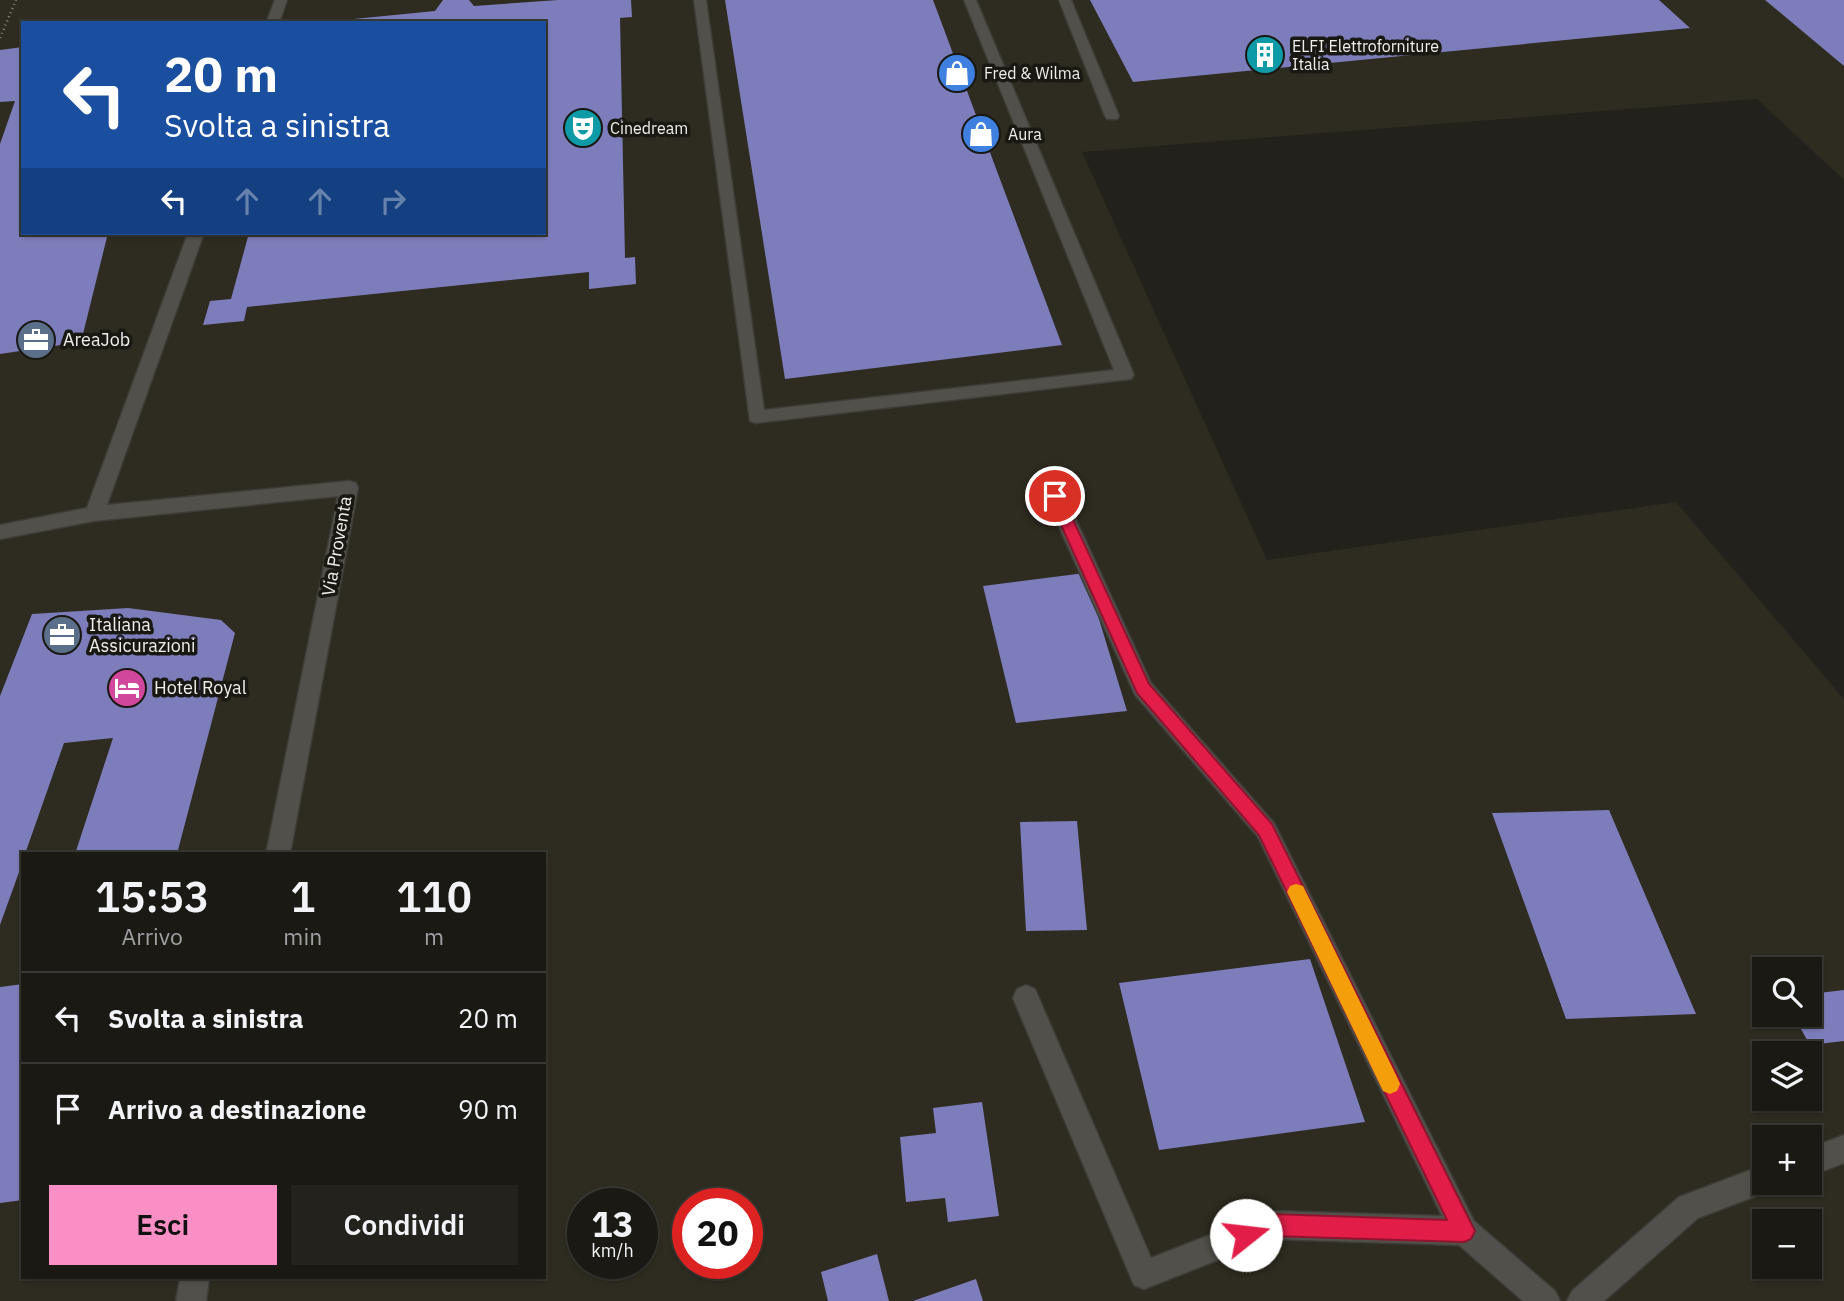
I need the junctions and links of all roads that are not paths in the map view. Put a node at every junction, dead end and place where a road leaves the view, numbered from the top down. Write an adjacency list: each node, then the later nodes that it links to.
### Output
1 (281, 0): 5 (street)
2 (699, 0): 3 (street)
3 (970, 0)
4 (1065, 0): 6 (street)
5 (273, 21)
6 (1112, 116)
7 (195, 235): 9 (street)
8 (1055, 496): 16 (street)
9 (94, 514): 10 (street, Via Proventa); 11 (street, Via Proventa)
10 (0, 533)
11 (278, 852)
12 (1026, 998): 16 (street)
13 (1844, 1149): 14 (street)
14 (1822, 1157)
15 (1752, 1184): 20 (street)
16 (1464, 1231): 19 (street)
17 (195, 1279): 18 (street)
18 (191, 1301)
19 (1545, 1301)
20 (1582, 1301)

